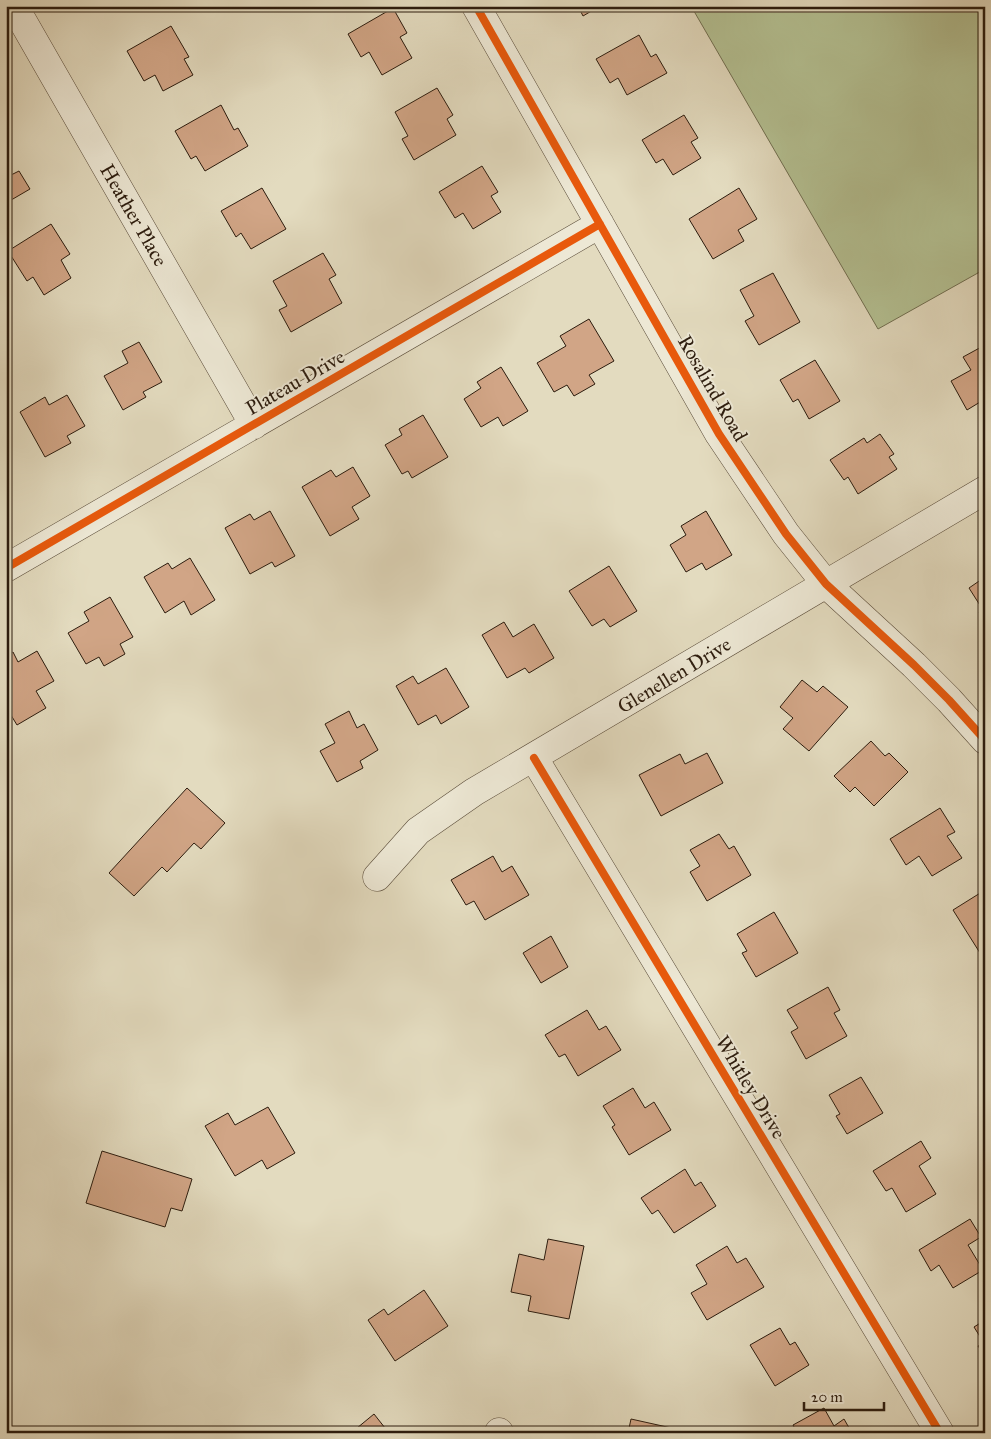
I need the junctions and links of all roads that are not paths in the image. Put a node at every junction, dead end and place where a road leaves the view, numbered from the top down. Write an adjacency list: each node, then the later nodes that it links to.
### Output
1 (14, 6): 4 (street, Heather Place)
2 (476, 6): 3 (street, Rosalind Road)
3 (600, 224): 4 (street, Plateau Drive); 7 (street, Rosalind Road)
4 (254, 424): 6 (street, Plateau Drive)
5 (985, 490): 7 (street, Glenellen Drive)
6 (6, 568)
7 (826, 584): 8 (street, Rosalind Road); 9 (street, Glenellen Drive)
8 (985, 740)
9 (534, 758): 10 (street, Glenellen Drive); 11 (street, Whitley Drive)
10 (377, 877)
11 (940, 1433)

